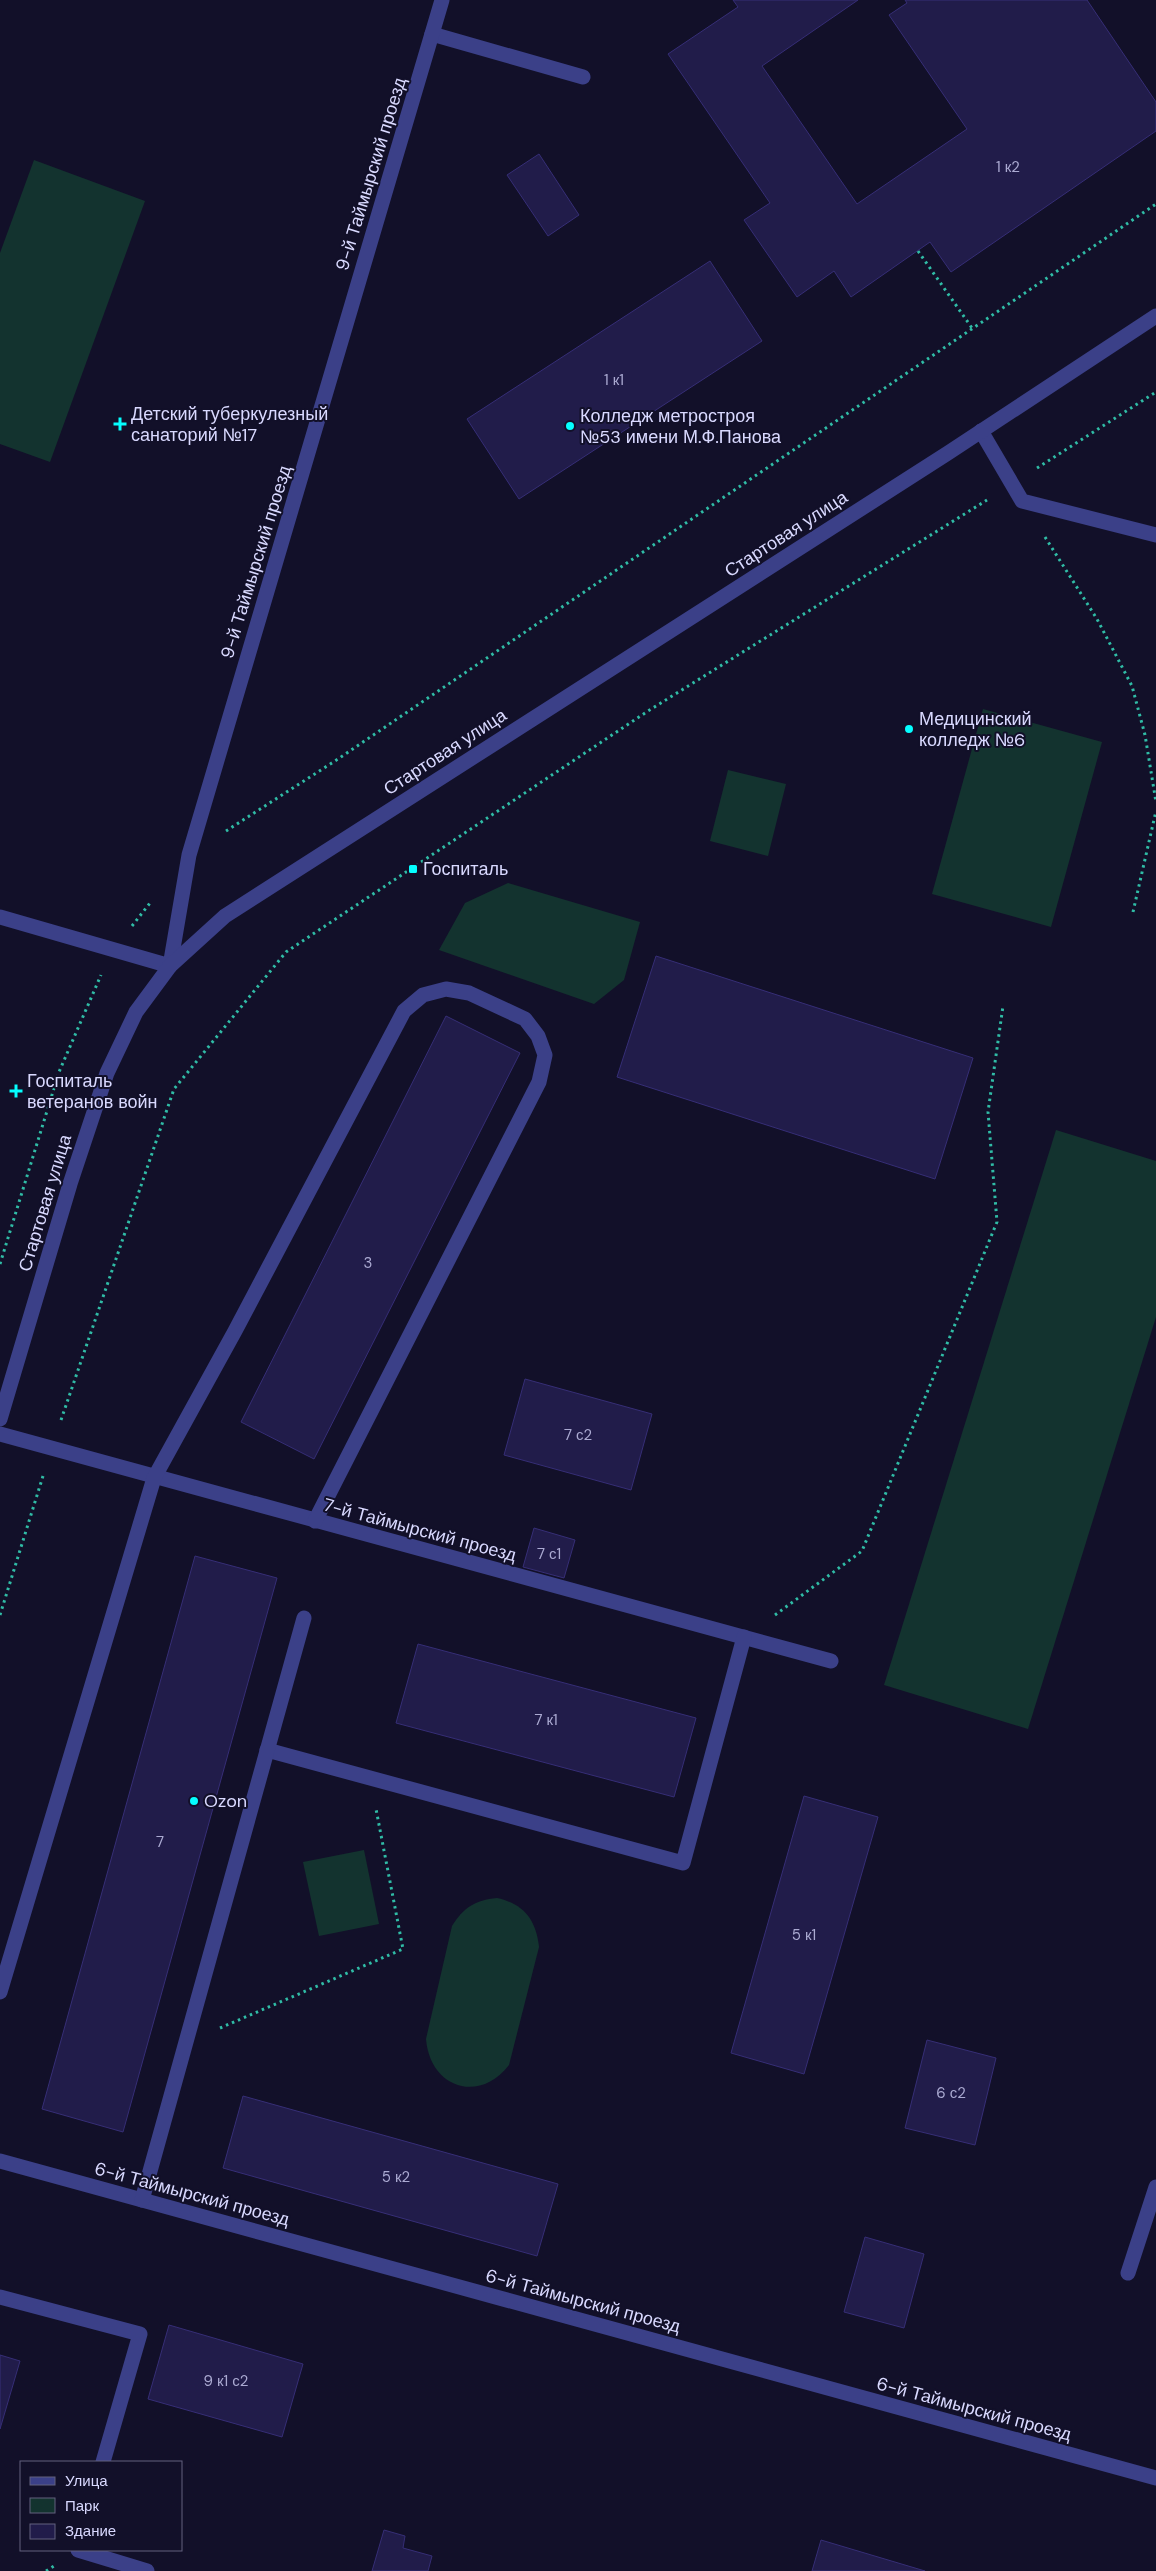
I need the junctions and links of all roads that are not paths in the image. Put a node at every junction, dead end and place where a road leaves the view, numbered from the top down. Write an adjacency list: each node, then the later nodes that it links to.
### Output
1 (442, 0): 2 (street, 9-й Таймырский проезд)
2 (432, 34): 3 (street); 8 (street, 9-й Таймырский проезд)
3 (583, 77)
4 (1156, 316): 5 (street, Стартовая улица)
5 (981, 431): 6 (street); 8 (street, Стартовая улица)
6 (1156, 535)
7 (0, 916): 8 (street)
8 (170, 966): 9 (street, Стартовая улица)
9 (0, 1419)
10 (0, 1434): 11 (street, 7-й Таймырский проезд)
11 (154, 1478): 12 (street, 7-й Таймырский проезд); 12 (street); 17 (street)
12 (315, 1521): 14 (street, 7-й Таймырский проезд)
13 (304, 1618): 16 (street)
14 (744, 1637): 15 (street, 7-й Таймырский проезд); 16 (street)
15 (831, 1661)
16 (267, 1750): 20 (street)
17 (0, 1992)
18 (0, 2161): 20 (street, 6-й Таймырский проезд)
19 (1156, 2187): 21 (street)
20 (142, 2200): 24 (street, 6-й Таймырский проезд)
21 (1128, 2273)
22 (0, 2298): 23 (street)
23 (103, 2461)
24 (1156, 2478)
25 (81, 2551): 26 (street)
26 (147, 2571)

